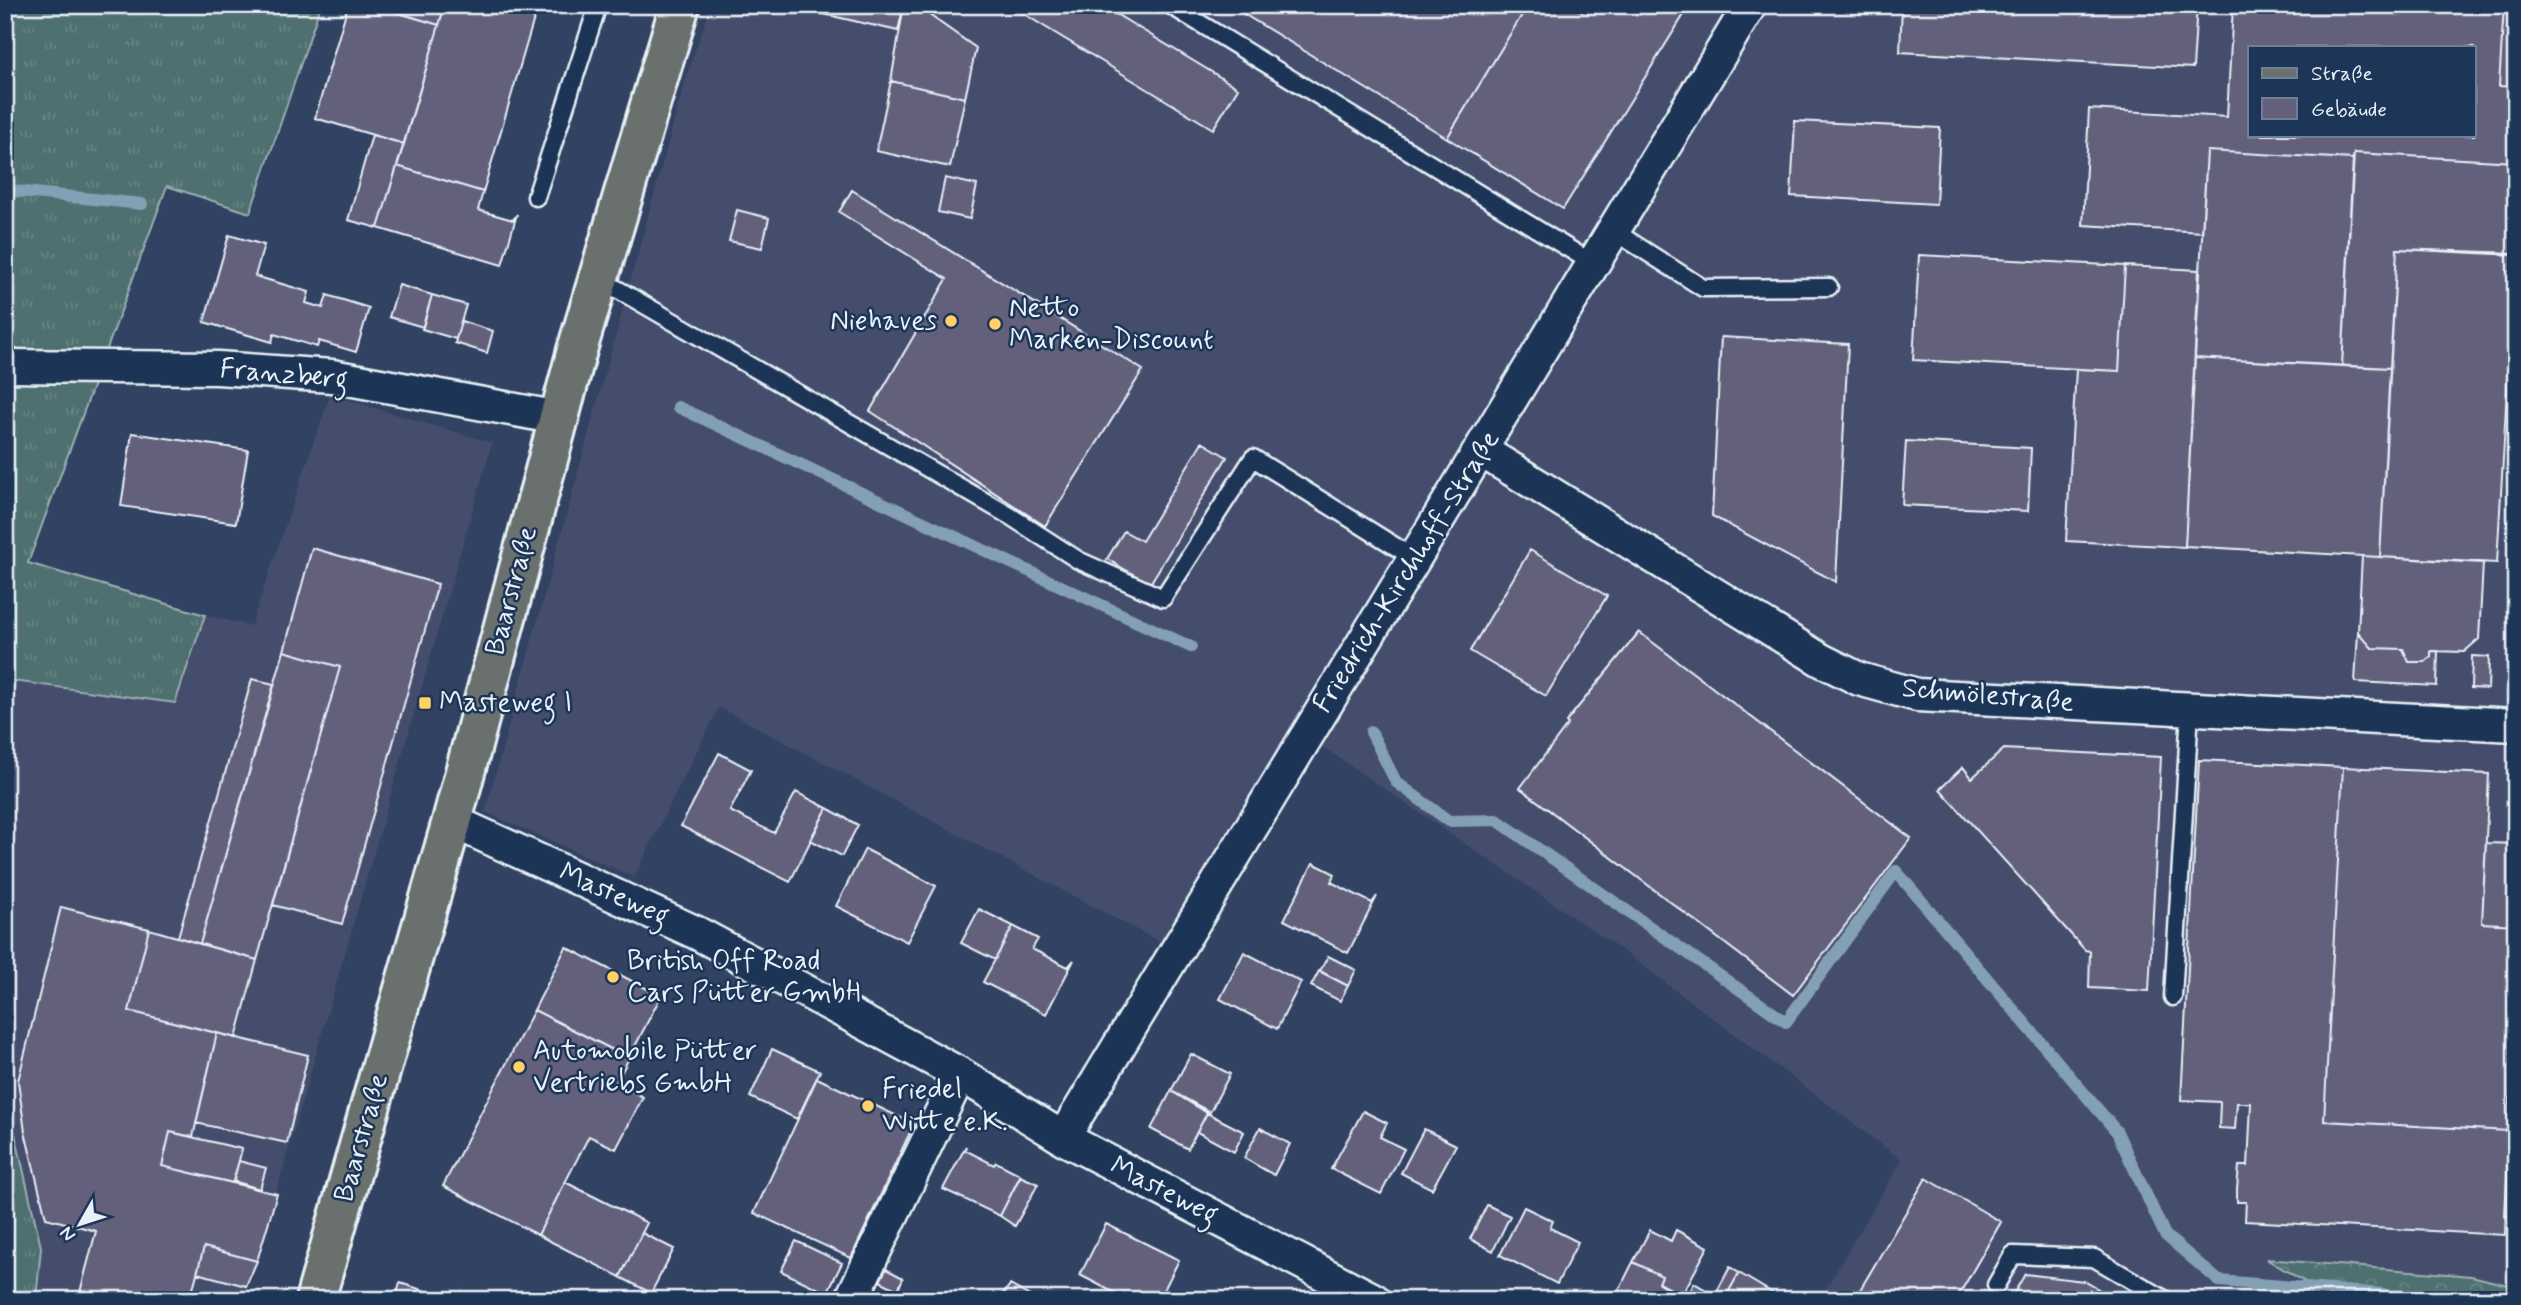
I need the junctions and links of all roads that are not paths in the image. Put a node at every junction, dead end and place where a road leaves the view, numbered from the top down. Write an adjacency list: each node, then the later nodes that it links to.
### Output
1 (598, 5): 5 (lane)
2 (680, 5): 8 (main road, Baarstraße)
3 (1170, 5): 7 (lane)
4 (1750, 5): 6 (street, Friedrich-Kirchhoff-Straße)
5 (536, 197)
6 (1615, 231): 7 (street, Friedrich-Kirchhoff-Straße); 9 (lane)
7 (1594, 264): 12 (street, Friedrich-Kirchhoff-Straße)
8 (597, 277): 11 (main road, Baarstraße); 13 (lane)
9 (1829, 287)
10 (5, 366): 11 (street, Franzberg)
11 (559, 418): 16 (main road, Baarstraße)
12 (1482, 451): 13 (street, Friedrich-Kirchhoff-Straße); 14 (street, Schmölestraße)
13 (1414, 558): 19 (street, Friedrich-Kirchhoff-Straße)
14 (2190, 710): 15 (street, Schmölestraße); 17 (lane)
15 (2516, 725)
16 (452, 821): 18 (street, Masteweg); 21 (main road, Baarstraße)
17 (2173, 997)
18 (960, 1074): 19 (street, Masteweg); 22 (street)
19 (1063, 1138): 23 (street, Masteweg)
20 (1996, 1285): 24 (lane)
21 (315, 1300)
22 (851, 1300)
23 (1374, 1300)
24 (2166, 1300)

